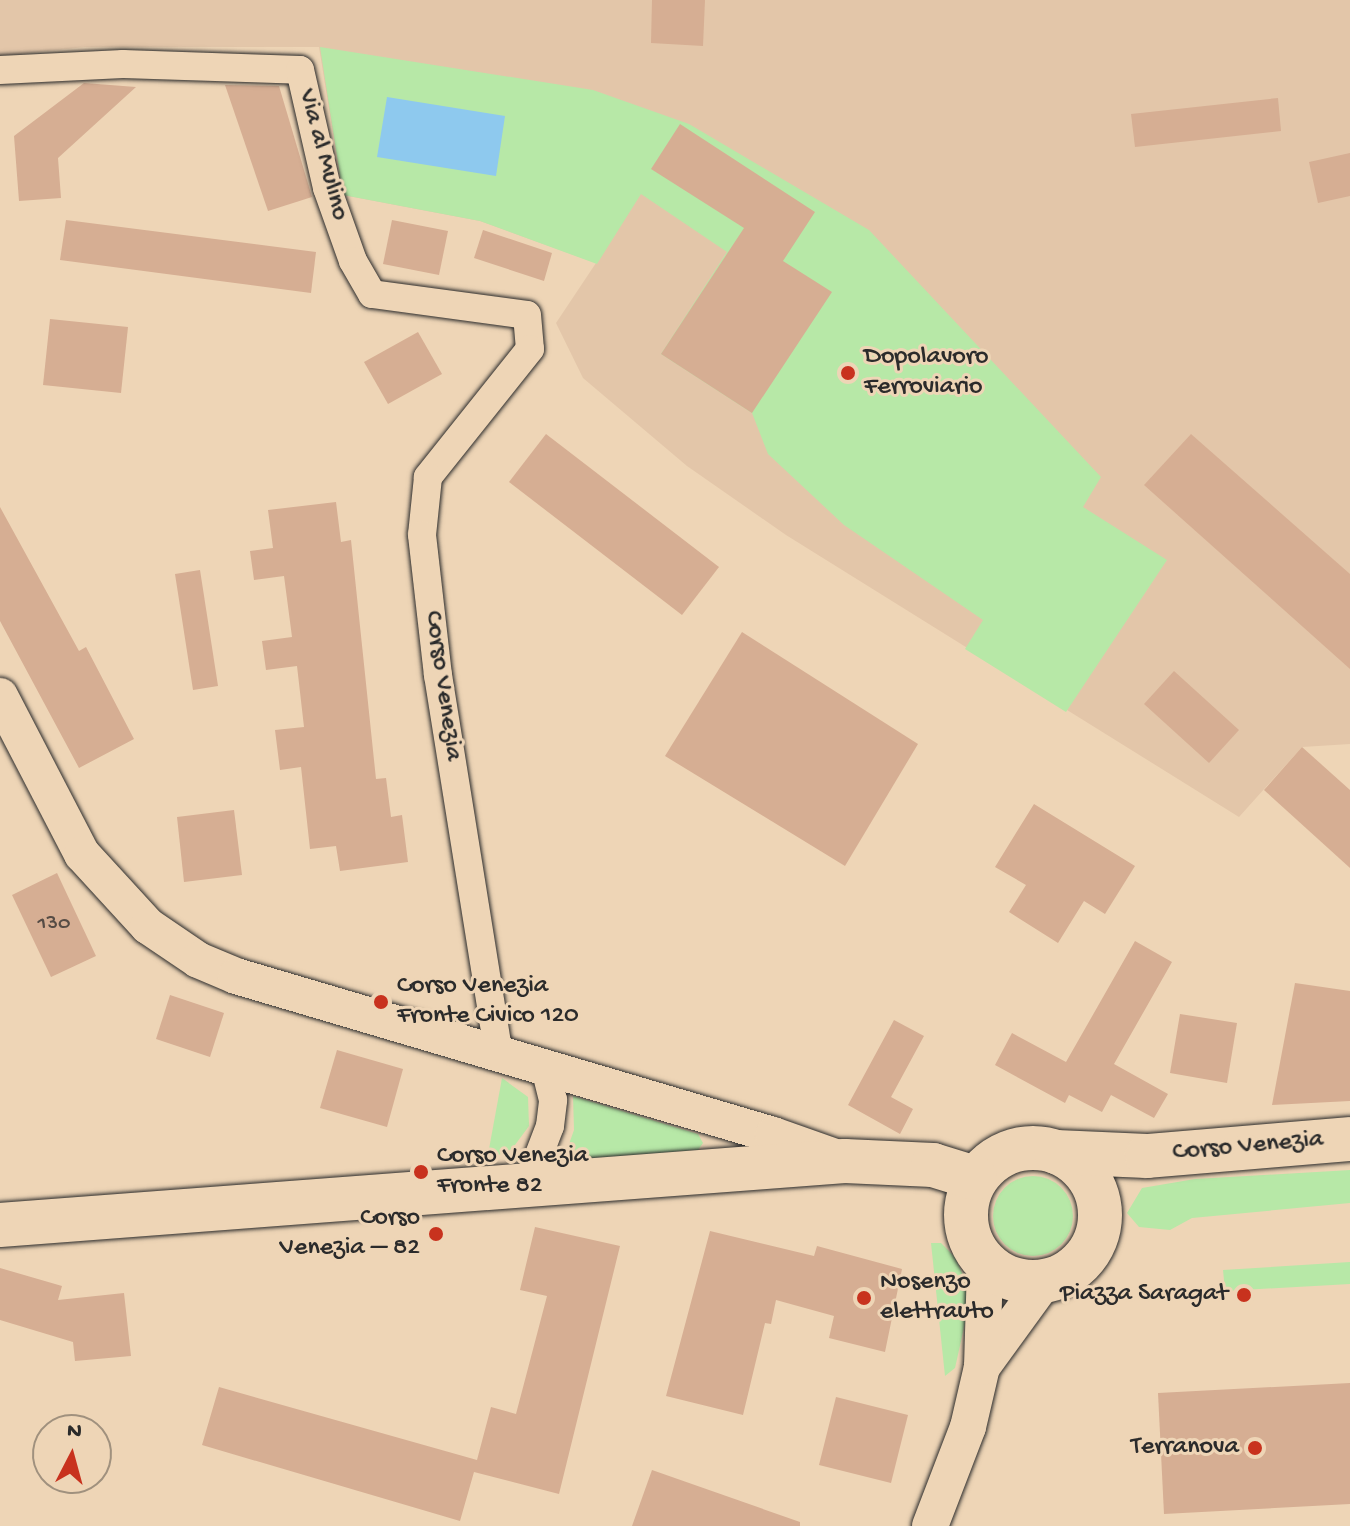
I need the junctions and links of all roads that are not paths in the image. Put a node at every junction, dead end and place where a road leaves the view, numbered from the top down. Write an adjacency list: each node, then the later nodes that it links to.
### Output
1 (0, 70): 2 (street, Via al Mulino)
2 (530, 349): 4 (street, Corso Venezia)
3 (0, 696): 4 (street)
4 (499, 1055): 5 (street)
5 (545, 1069): 9 (street); 11 (street)
6 (1350, 1139): 8 (main road, Corso Venezia)
7 (1056, 1152): 8 (main road, Corso Venezia); 10 (main road); 12 (main road)
8 (1147, 1156): 12 (main road, Corso Venezia)
9 (845, 1161): 10 (main road); 11 (main road)
10 (975, 1178): 14 (main road)
11 (527, 1186): 13 (main road)
12 (1099, 1200): 15 (main road)
13 (0, 1225)
14 (985, 1264): 15 (main road); 16 (street)
15 (1043, 1283): 16 (street)
16 (982, 1367): 17 (street)
17 (930, 1526)

